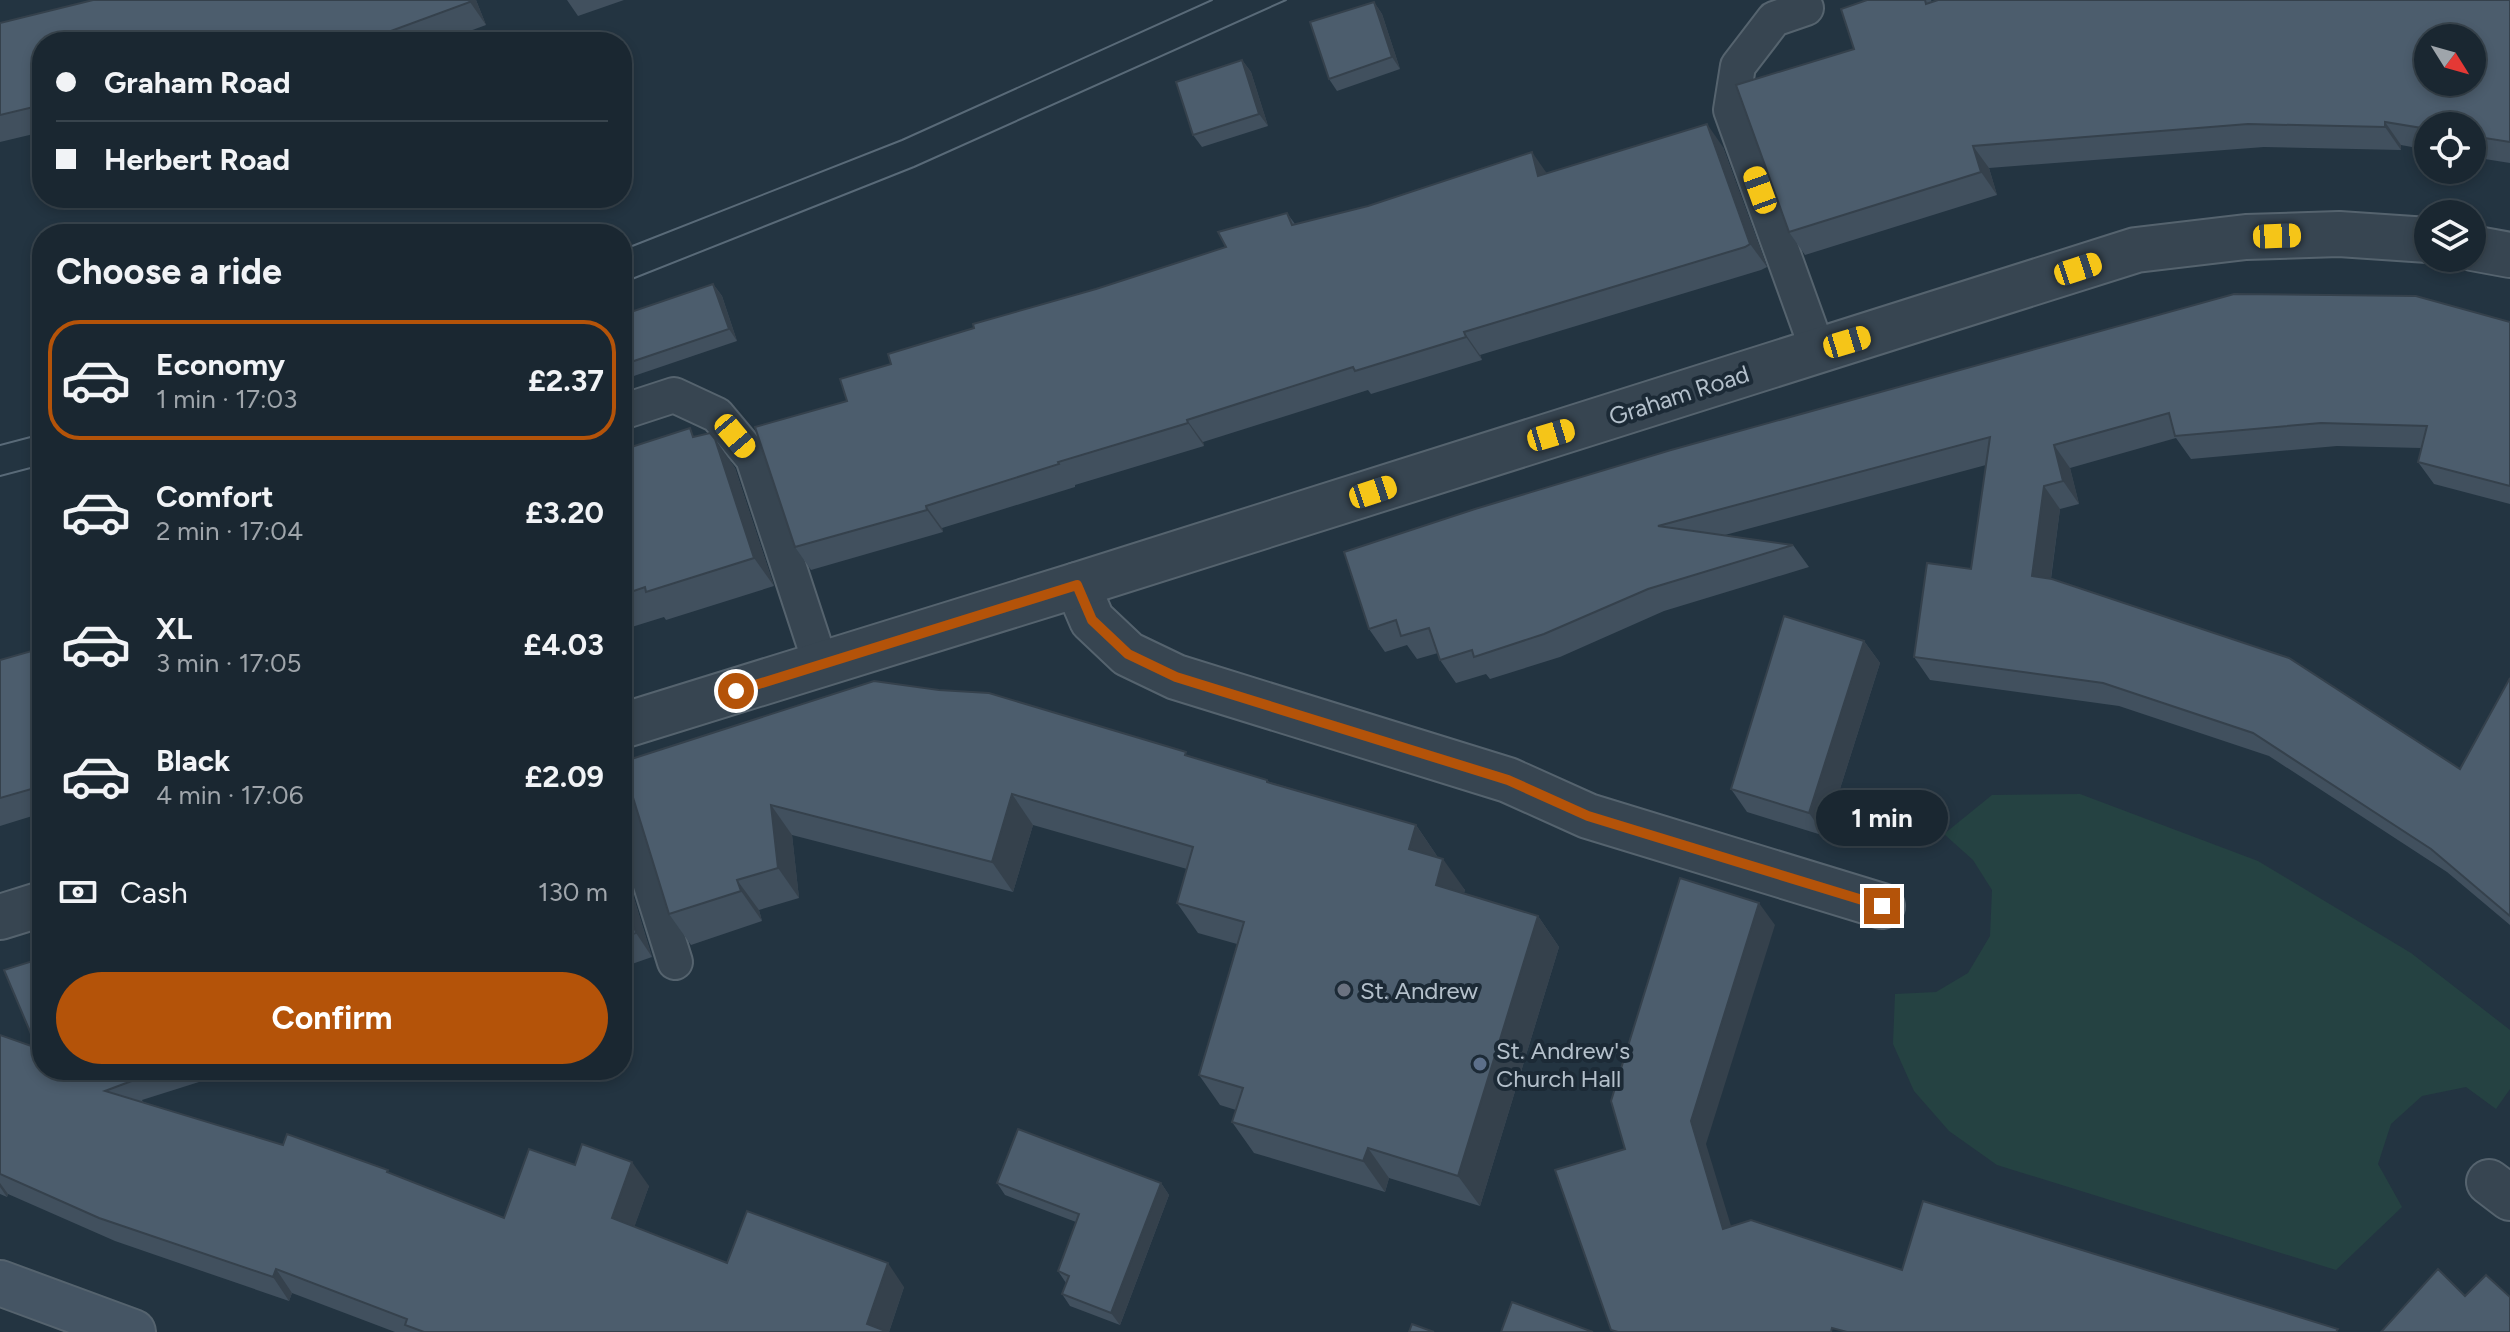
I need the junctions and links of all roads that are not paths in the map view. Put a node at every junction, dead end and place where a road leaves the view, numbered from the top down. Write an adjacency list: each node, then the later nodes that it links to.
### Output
1 (1806, 8): 5 (lane)
2 (2414, 239): 5 (street, Graham Road)
3 (2486, 251): 4 (street)
4 (2510, 255)
5 (1818, 351): 7 (street, Graham Road)
6 (632, 409): 8 (lane)
7 (1077, 585): 8 (street, Graham Road); 11 (street)
8 (821, 665): 9 (street, Graham Road)
9 (632, 723)
10 (632, 824): 14 (lane)
11 (1882, 906)
12 (32, 907): 13 (street)
13 (0, 917)
14 (675, 962)
15 (0, 1283): 16 (main road)
16 (133, 1332)

